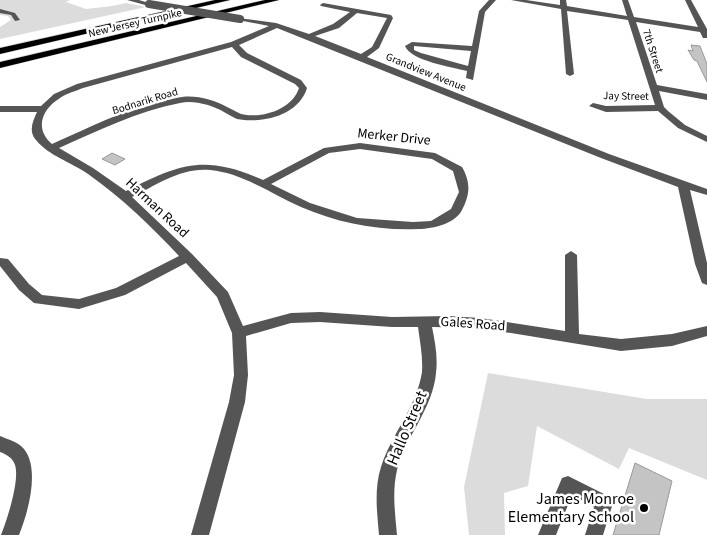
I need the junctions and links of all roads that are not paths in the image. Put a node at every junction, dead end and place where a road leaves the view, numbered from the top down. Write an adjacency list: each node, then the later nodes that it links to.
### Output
1 (130, 0): 10 (street, Grandview Avenue)
2 (200, 0): 22 (highway, New Jersey Turnpike)
3 (226, 0): 25 (highway, New Jersey Turnpike)
4 (250, 0): 27 (highway, New Jersey Turnpike)
5 (275, 0): 28 (highway, New Jersey Turnpike)
6 (493, 0): 24 (street)
7 (514, 0): 11 (street)
8 (625, 0): 16 (street, 7th Street)
9 (688, 0): 20 (street)
10 (145, 2): 18 (street, Grandview Avenue, bridge)
11 (563, 4): 16 (street); 30 (street)
12 (323, 6): 13 (street)
13 (344, 9): 14 (street); 19 (street)
14 (354, 10): 19 (street); 26 (street)
15 (0, 11): 17 (street)
16 (630, 19): 20 (street); 32 (street, 7th Street)
17 (17, 20)
18 (276, 25): 21 (street, Grandview Avenue); 23 (street)
19 (330, 28): 21 (street)
20 (706, 33)
21 (309, 36): 26 (street, Grandview Avenue)
22 (0, 44)
23 (234, 44): 37 (street); 39 (street, Bodnarik Road)
24 (476, 49): 29 (street); 29 (street)
25 (0, 51)
26 (362, 57): 41 (street, Grandview Avenue)
27 (0, 58)
28 (0, 65)
29 (472, 70): 31 (street)
30 (570, 74)
31 (470, 78)
32 (653, 86): 33 (street); 35 (street, 7th Street)
33 (707, 97)
34 (592, 106): 35 (street, Jay Street)
35 (660, 108): 38 (street)
36 (0, 109): 37 (street)
37 (43, 109): 39 (street, Harman Road)
38 (707, 139)
39 (51, 148): 43 (street, Harman Road)
40 (263, 184): 40 (street, Merker Drive); 43 (street, Merker Drive)
41 (683, 185): 42 (street, Grandview Avenue); 47 (street)
42 (707, 192)
43 (125, 196): 45 (street, Harman Road)
44 (571, 255): 51 (street)
45 (188, 257): 46 (street); 50 (street, Harman Road)
46 (0, 262)
47 (707, 280)
48 (424, 322): 50 (street, Gales Road); 51 (street, Gales Road); 55 (street, Hallo Street)
49 (707, 331): 51 (street, Gales Road)
50 (239, 333): 54 (street, Harman Road)
51 (572, 338)
52 (0, 444): 53 (street)
53 (10, 535)
54 (200, 535)
55 (388, 535)
56 (548, 535): 57 (street)
57 (594, 535)

